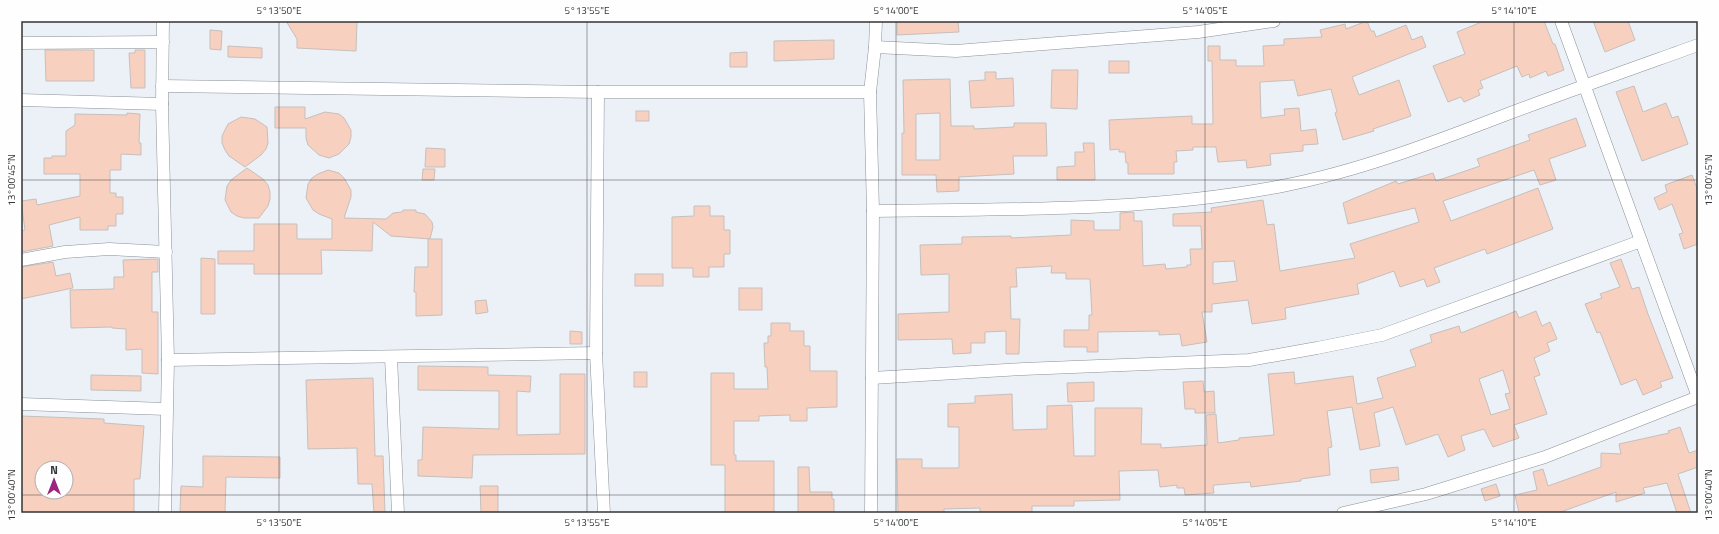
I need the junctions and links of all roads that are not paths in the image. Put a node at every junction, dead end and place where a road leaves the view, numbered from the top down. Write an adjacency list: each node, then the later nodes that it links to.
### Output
1 (163, 21): 5 (street)
2 (876, 21): 8 (street)
3 (1274, 21): 8 (street)
4 (1561, 21): 10 (street)
5 (163, 42): 6 (street); 9 (street)
6 (21, 43)
7 (1698, 45): 10 (street)
8 (875, 47): 12 (street)
9 (162, 86): 11 (street); 14 (street)
10 (1584, 86): 15 (street); 16 (street)
11 (598, 92): 12 (street); 19 (street)
12 (870, 92): 15 (street)
13 (21, 100): 14 (street)
14 (162, 104): 17 (street)
15 (873, 211): 22 (street)
16 (1642, 240): 22 (street); 23 (street)
17 (166, 252): 18 (street); 21 (street)
18 (21, 260)
19 (596, 353): 20 (street); 28 (street)
20 (391, 357): 21 (street); 27 (street)
21 (168, 360): 25 (street)
22 (872, 378): 29 (street)
23 (1698, 397): 30 (street)
24 (21, 404): 25 (street)
25 (166, 409): 26 (street)
26 (165, 513)
27 (398, 513)
28 (604, 513)
29 (871, 513)
30 (1342, 513)

